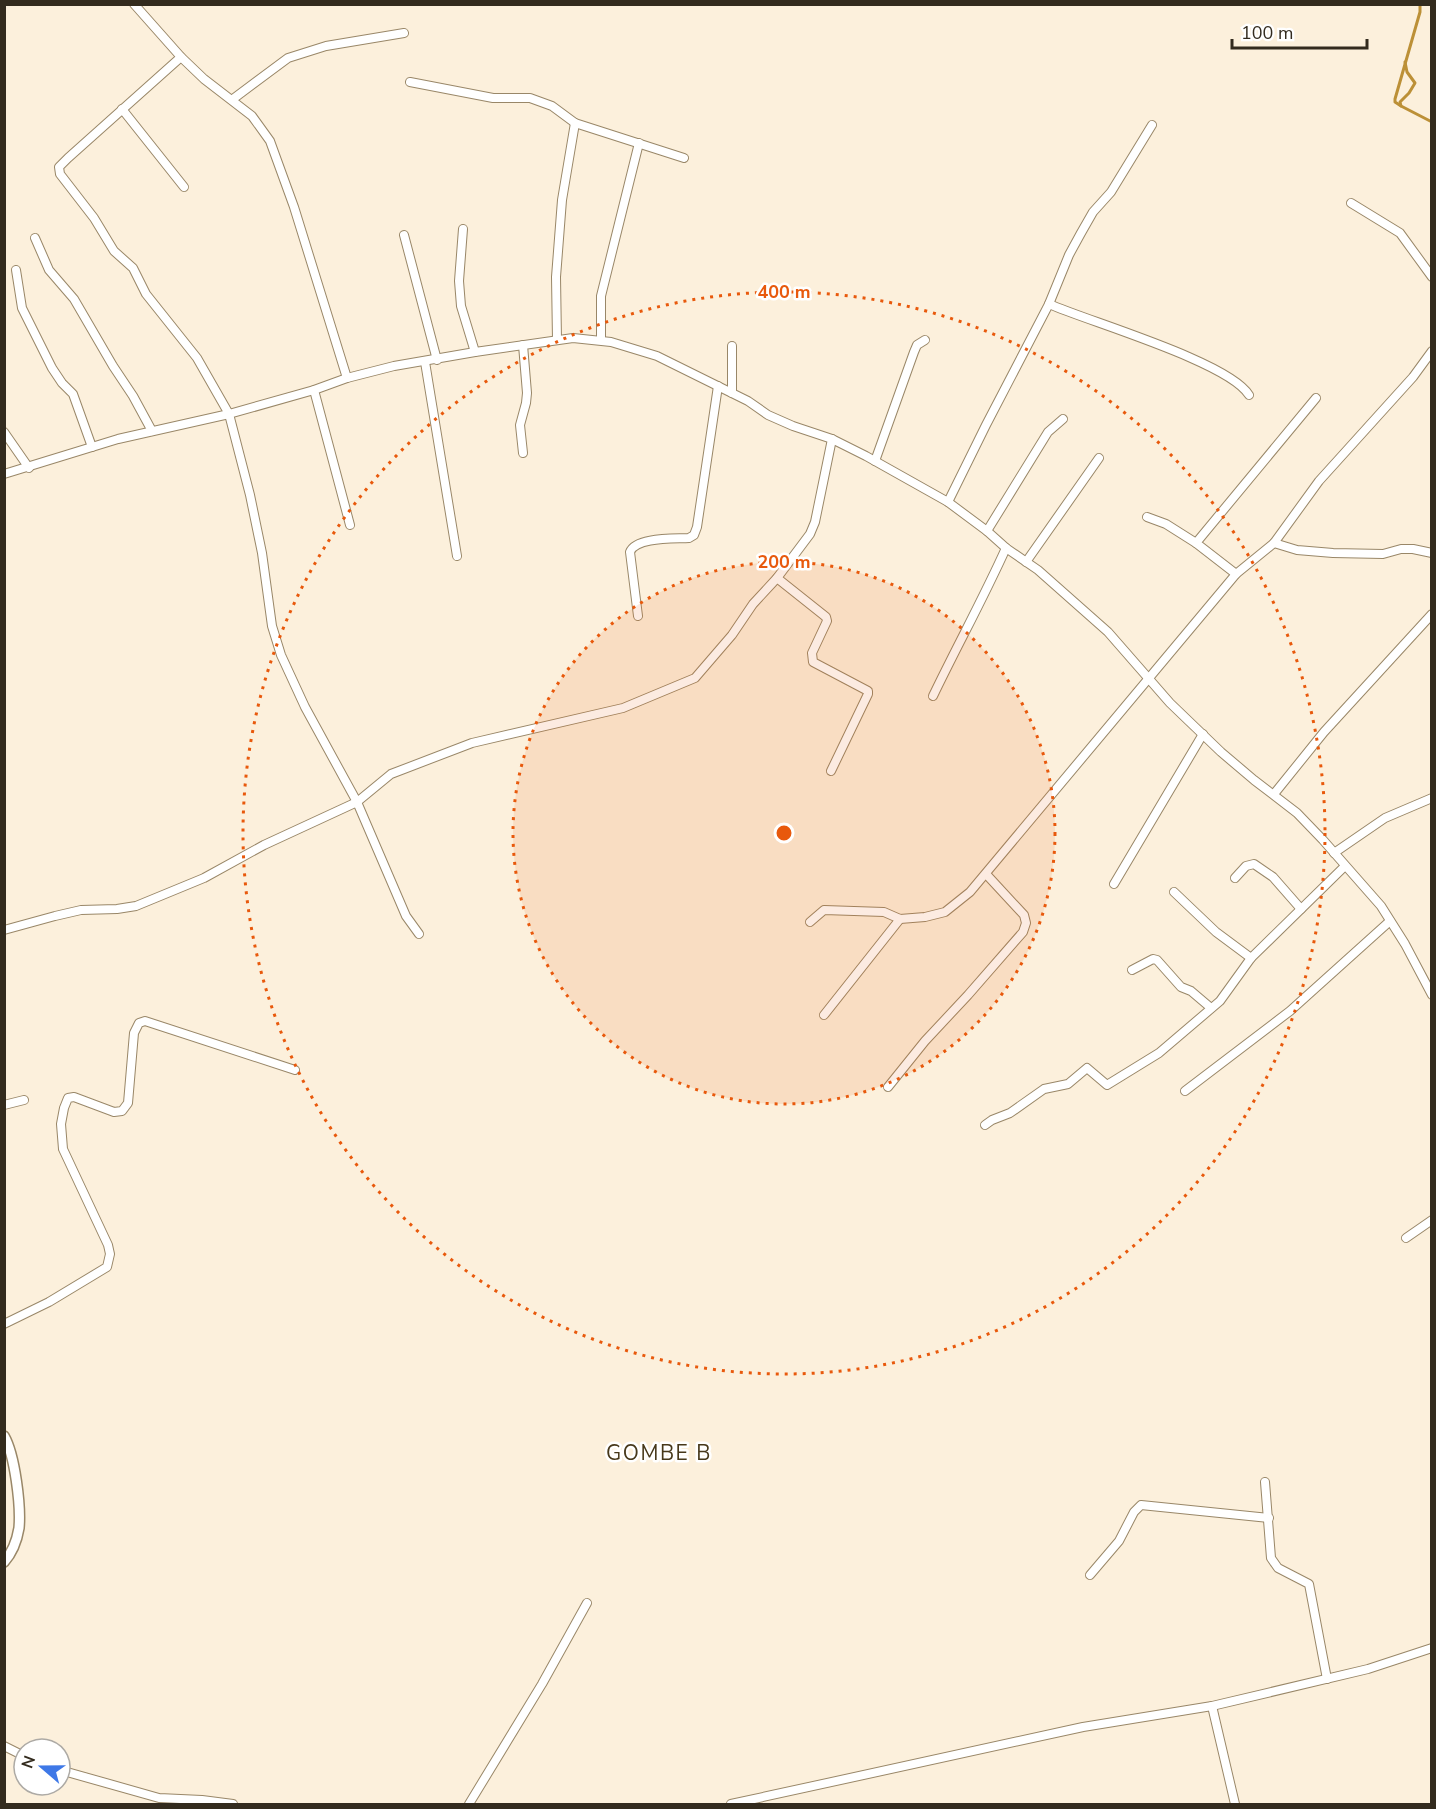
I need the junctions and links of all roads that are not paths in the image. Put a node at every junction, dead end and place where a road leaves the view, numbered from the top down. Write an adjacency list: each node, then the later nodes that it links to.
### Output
1 (134, 4): 3 (street)
2 (404, 33): 5 (street)
3 (181, 57): 5 (street); 6 (street)
4 (410, 82): 7 (street)
5 (232, 99): 28 (street)
6 (122, 109): 11 (street); 34 (street)
7 (575, 123): 9 (street); 19 (street)
8 (1152, 125): 18 (street)
9 (639, 143): 10 (street); 20 (street)
10 (684, 158)
11 (184, 187)
12 (1351, 203): 17 (street)
13 (463, 229): 25 (street)
14 (404, 235): 26 (street)
15 (35, 238): 36 (street)
16 (16, 270): 39 (street)
17 (1431, 277)
18 (1049, 304): 32 (street); 45 (street)
19 (557, 340): 20 (street); 22 (street)
20 (601, 340): 29 (street)
21 (925, 340): 42 (street)
22 (523, 345): 25 (street); 40 (street)
23 (732, 346): 31 (street)
24 (1431, 351): 50 (street)
25 (475, 352): 26 (street)
26 (437, 360): 27 (street)
27 (425, 362): 28 (street); 53 (street)
28 (347, 378): 30 (street)
29 (718, 386): 31 (street); 58 (street)
30 (314, 390): 34 (street); 47 (street)
31 (732, 393): 38 (street)
32 (1249, 395)
33 (1316, 398): 49 (street)
34 (229, 414): 36 (street); 65 (street)
35 (1063, 419): 48 (street)
36 (152, 431): 39 (street)
37 (4, 432): 43 (street)
38 (831, 439): 42 (street); 56 (street)
39 (92, 447): 43 (street)
40 (523, 453)
41 (1099, 458): 54 (street)
42 (876, 461): 45 (street)
43 (29, 468): 44 (street)
44 (4, 474)
45 (948, 501): 48 (street)
46 (1147, 517): 49 (street)
47 (350, 525)
48 (987, 531): 51 (street)
49 (1196, 543): 55 (street)
50 (1275, 543): 52 (street); 55 (street)
51 (1006, 548): 54 (street); 60 (street)
52 (1431, 553)
53 (457, 556)
54 (1026, 562): 59 (street)
55 (1236, 574): 59 (street)
56 (777, 578): 62 (street); 65 (street)
57 (1431, 614): 63 (street)
58 (638, 616)
59 (1148, 678): 61 (street); 68 (street)
60 (933, 696)
61 (1203, 735): 63 (street); 70 (street)
62 (831, 771)
63 (1274, 794): 66 (street)
64 (1431, 798): 66 (street)
65 (357, 802): 76 (street); 77 (street)
66 (1334, 853): 67 (street)
67 (1345, 866): 72 (street); 74 (street)
68 (986, 874): 73 (street); 84 (street)
69 (1235, 878): 72 (street)
70 (1114, 884)
71 (1174, 892): 78 (street)
72 (1301, 909): 78 (street)
73 (900, 919): 75 (street); 82 (street)
74 (1390, 921): 80 (street); 85 (street)
75 (810, 922)
76 (4, 930)
77 (419, 934)
78 (1251, 958): 81 (street)
79 (1132, 970): 81 (street)
80 (1431, 995)
81 (1211, 1008): 88 (street)
82 (824, 1015)
83 (294, 1070): 91 (street)
84 (888, 1087)
85 (1185, 1091)
86 (24, 1100): 87 (street)
87 (4, 1105)
88 (985, 1125)
89 (1431, 1220): 90 (street)
90 (1406, 1238)
91 (4, 1324)
92 (4, 1436): 95 (street)
93 (1265, 1482): 94 (street)
94 (1269, 1518): 96 (street); 99 (street)
95 (4, 1562)
96 (1090, 1575)
97 (587, 1603): 104 (street)
98 (1431, 1648): 99 (street)
99 (1327, 1679): 100 (street)
100 (1212, 1707): 105 (street); 106 (street)
101 (72, 1774): 102 (street)
102 (160, 1801): 103 (street)
103 (233, 1804)
104 (469, 1804)
105 (733, 1804)
106 (1235, 1804)

